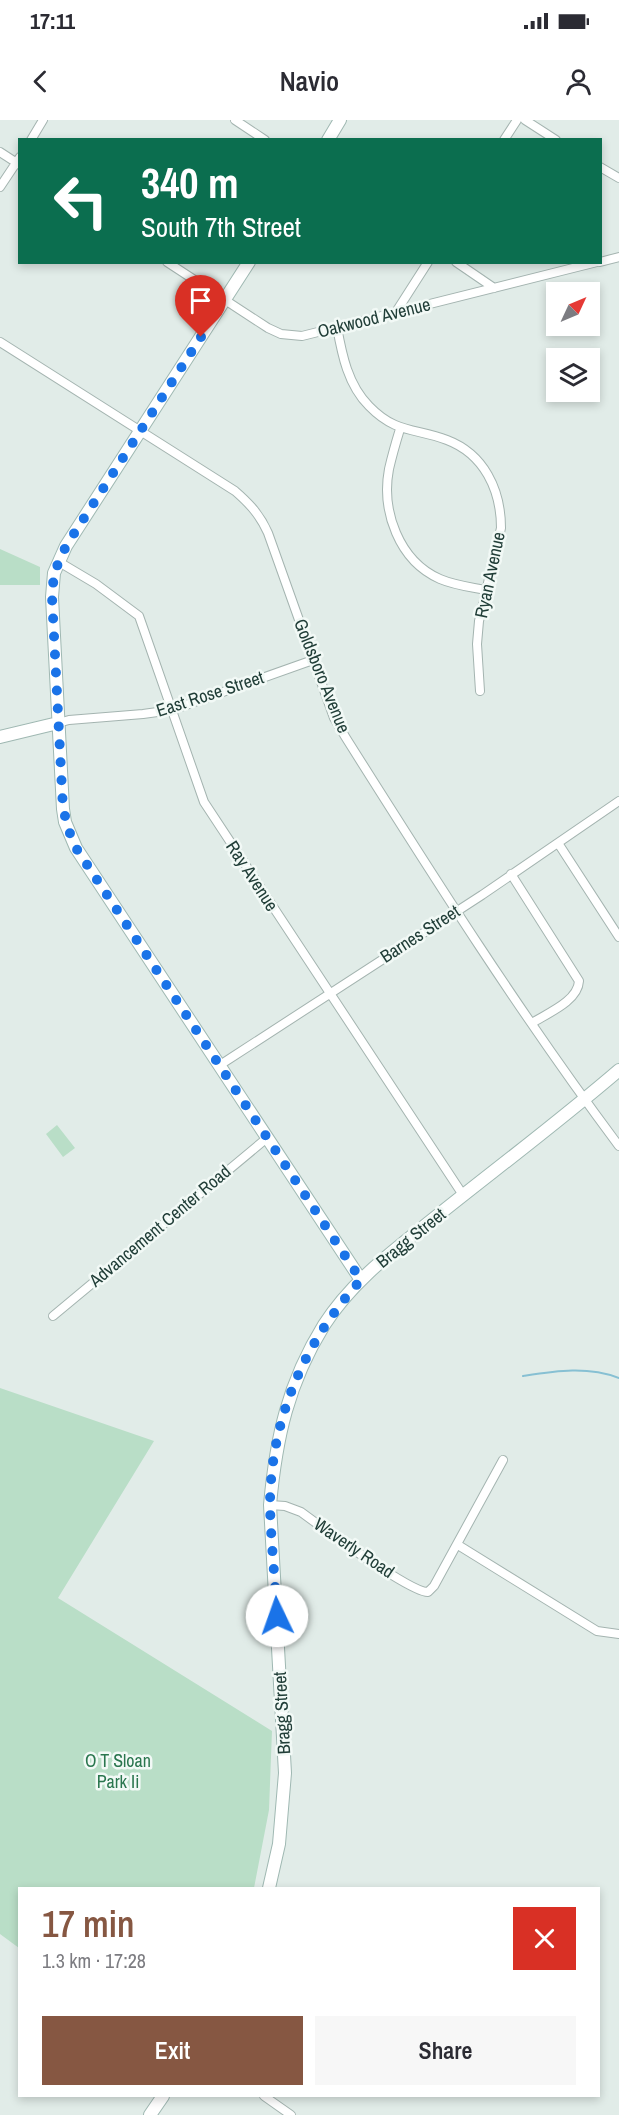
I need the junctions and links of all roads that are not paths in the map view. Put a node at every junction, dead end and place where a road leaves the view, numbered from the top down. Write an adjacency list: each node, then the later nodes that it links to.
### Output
1 (43, 120): 6 (street)
2 (235, 120): 7 (street)
3 (340, 120): 8 (street)
4 (517, 120): 9 (street)
5 (525, 120): 10 (street)
6 (32, 138)
7 (262, 138)
8 (329, 138)
9 (505, 138)
10 (553, 138)
11 (0, 152): 12 (street)
12 (18, 161): 15 (street)
13 (602, 168): 14 (street)
14 (619, 178)
15 (0, 187)
16 (619, 258): 17 (street, Oakwood Avenue)
17 (602, 261)
18 (170, 264): 24 (street, Oakwood Avenue)
19 (248, 264): 24 (street)
20 (427, 264): 25 (street)
21 (459, 264): 23 (street)
22 (591, 264): 23 (street, Oakwood Avenue)
23 (494, 288): 25 (street, Oakwood Avenue)
24 (225, 300): 26 (street, Oakwood Avenue); 29 (street)
25 (396, 312): 26 (street, Oakwood Avenue)
26 (337, 327): 28 (street, Ryan Avenue)
27 (0, 342): 29 (street, Goldsboro Avenue)
28 (400, 429): 31 (street); 31 (street, Ryan Avenue)
29 (140, 431): 30 (street); 32 (street, Goldsboro Avenue)
30 (59, 562): 34 (street, Ray Avenue); 35 (street)
31 (485, 590): 33 (street, Ryan Avenue)
32 (313, 660): 34 (street, East Rose Street); 40 (street, Goldsboro Avenue)
33 (480, 691)
34 (172, 710): 35 (street, East Rose Street); 42 (street, Ray Avenue)
35 (58, 723): 36 (street, East Rose Street); 44 (street)
36 (0, 736)
37 (619, 801): 38 (street, Barnes Street)
38 (558, 843): 39 (street, Barnes Street); 41 (street)
39 (511, 874): 40 (street, Barnes Street); 43 (street)
40 (457, 910): 42 (street, Barnes Street); 43 (street, Goldsboro Avenue)
41 (619, 937)
42 (330, 993): 44 (street, Barnes Street); 49 (street, Ray Avenue)
43 (532, 1023): 46 (street, Goldsboro Avenue)
44 (220, 1065): 47 (street)
45 (619, 1070): 46 (street, Bragg Street)
46 (585, 1099): 48 (street, Goldsboro Avenue); 49 (street, Bragg Street)
47 (267, 1138): 50 (street); 51 (street, Advancement Center Road)
48 (619, 1146)
49 (464, 1196): 50 (street, Bragg Street)
50 (361, 1280): 53 (street, Bragg Street)
51 (53, 1316)
52 (503, 1461): 54 (street)
53 (270, 1505): 54 (street, Waverly Road); 56 (street, Bragg Street)
54 (458, 1545): 55 (street)
55 (619, 1634)
56 (269, 1887)
57 (162, 2097): 59 (street)
58 (265, 2097): 60 (street)
59 (150, 2115)
60 (291, 2115)

